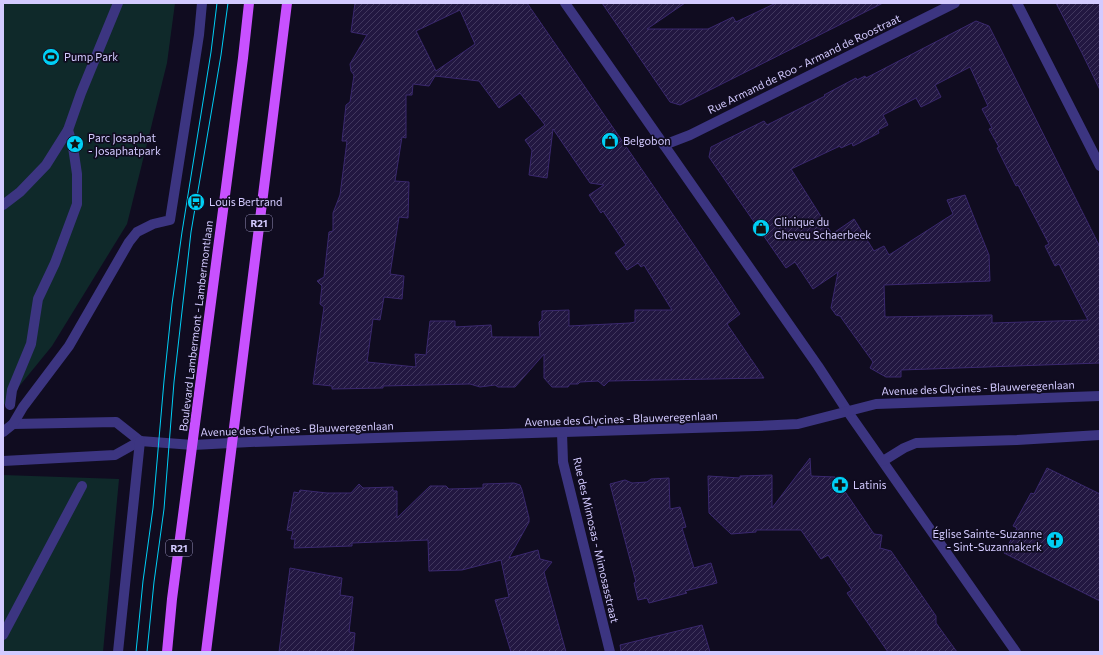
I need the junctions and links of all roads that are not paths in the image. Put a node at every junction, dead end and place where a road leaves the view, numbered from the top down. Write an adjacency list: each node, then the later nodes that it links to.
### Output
1 (118, 3): 8 (street)
2 (202, 3): 15 (street)
3 (248, 3): 21 (main road, Boulevard Lambermont - Lambermontlaan / R21)
4 (287, 3): 20 (main road, R21)
5 (565, 3): 9 (street)
6 (955, 3): 9 (street, Rue Armand de Roo - Armand de Roostraat)
7 (1017, 3): 10 (street)
8 (68, 130): 11 (street); 13 (street)
9 (664, 145): 14 (street)
10 (1100, 166)
11 (3, 205)
12 (1100, 396): 14 (street, Avenue des Glycines - Blauweregenlaan)
13 (10, 406)
14 (848, 412): 17 (street, Avenue des Glycines - Blauweregenlaan); 22 (street)
15 (13, 424): 16 (street); 19 (street)
16 (3, 432)
17 (562, 433): 20 (street, Avenue des Glycines - Blauweregenlaan); 29 (street, Rue des Mimosas - Mimosasstraat)
18 (1100, 436): 22 (street)
19 (140, 441): 21 (street, Avenue des Glycines - Blauweregenlaan); 23 (street); 26 (street)
20 (231, 442): 21 (street, Avenue des Glycines - Blauweregenlaan); 28 (main road, R21)
21 (193, 445): 27 (main road, Boulevard Lambermont - Lambermontlaan / R21)
22 (883, 461): 30 (street)
23 (3, 462)
24 (82, 486): 25 (street)
25 (3, 635)
26 (118, 652)
27 (167, 652)
28 (206, 652)
29 (610, 652)
30 (1016, 652)

